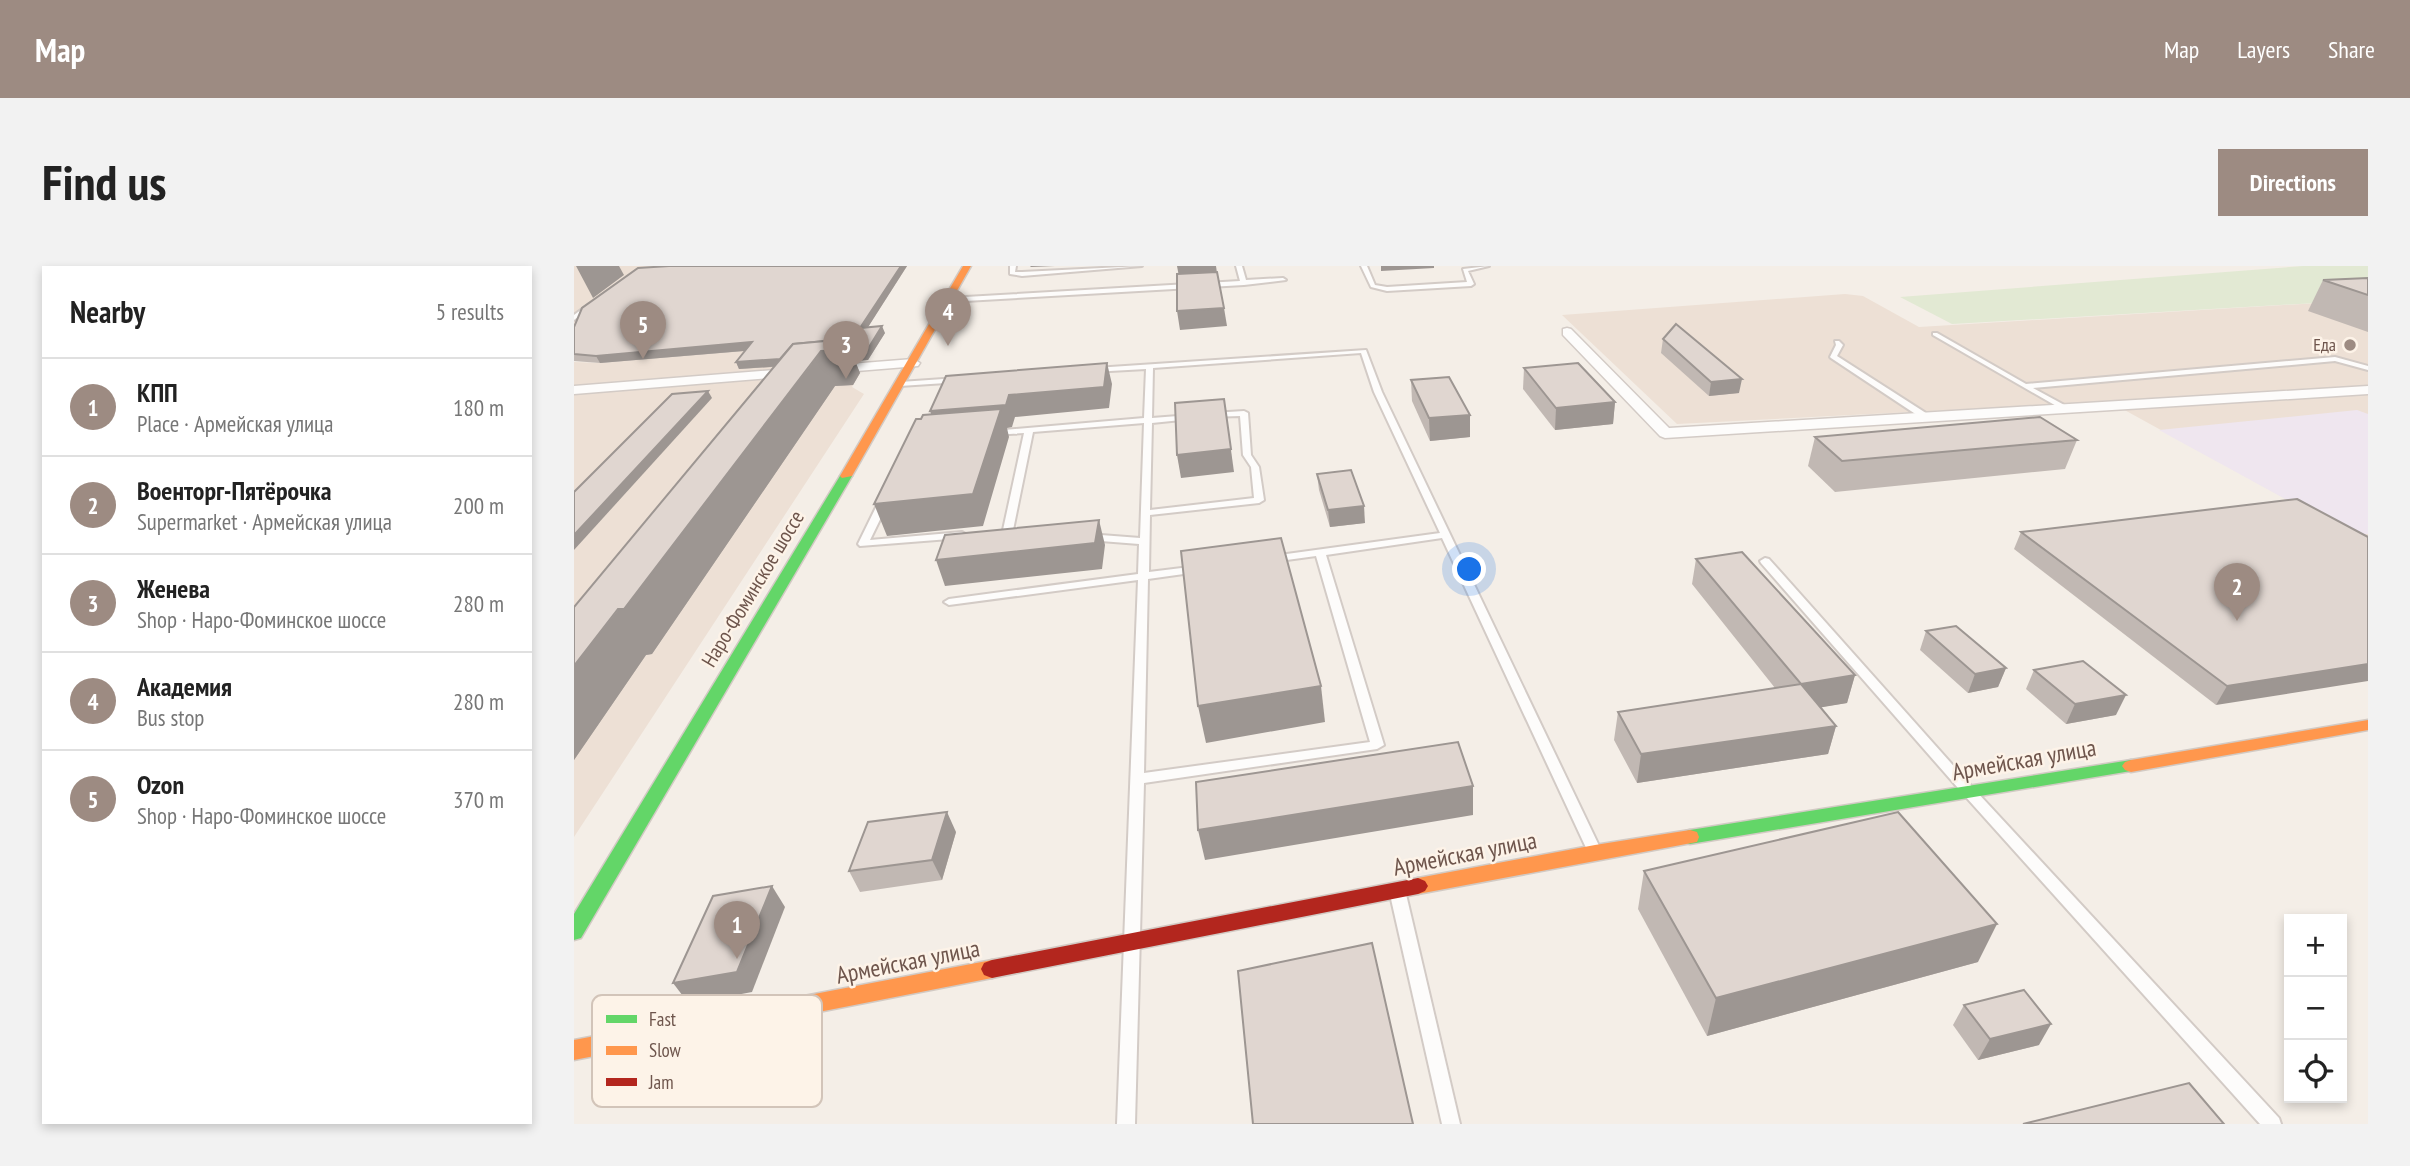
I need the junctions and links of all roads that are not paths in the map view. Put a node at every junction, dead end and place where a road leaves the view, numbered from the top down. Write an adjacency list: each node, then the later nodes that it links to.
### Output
1 (967, 266): 11 (main road, Наро-Фоминское шоссе)
2 (1013, 266): 7 (lane)
3 (1139, 266): 7 (lane)
4 (1240, 266): 9 (lane)
5 (1364, 266): 6 (lane)
6 (1486, 266)
7 (1093, 267): 10 (lane)
8 (1283, 280): 9 (lane)
9 (1244, 283): 10 (lane)
10 (1089, 294): 11 (lane)
11 (948, 300): 17 (main road, Наро-Фоминское шоссе)
12 (594, 303): 13 (lane)
13 (574, 318)
14 (1567, 332): 27 (street)
15 (1935, 334): 23 (lane)
16 (1837, 342): 27 (lane)
17 (913, 363): 22 (main road, Наро-Фоминское шоссе); 24 (street)
18 (1150, 365): 20 (lane); 28 (lane); 37 (lane)
19 (2368, 368): 23 (lane)
20 (1083, 370)
21 (963, 380): 22 (lane)
22 (900, 384): 51 (main road, Наро-Фоминское шоссе)
23 (2025, 386): 26 (lane)
24 (574, 390)
25 (2368, 390): 26 (street)
26 (2064, 409): 27 (street)
27 (1926, 417)
28 (1148, 421): 29 (lane); 32 (lane); 32 (lane)
29 (1030, 430): 30 (lane); 33 (lane)
30 (974, 435)
31 (892, 486): 36 (lane)
32 (1144, 513): 39 (lane)
33 (1008, 530): 34 (lane); 35 (lane)
34 (995, 531)
35 (1021, 531)
36 (968, 534)
37 (1446, 535): 40 (lane); 49 (lane)
38 (1076, 536): 39 (lane)
39 (1144, 541): 44 (lane)
40 (1321, 552): 41 (lane); 47 (lane)
41 (1266, 560)
42 (1765, 561): 48 (lane)
43 (1211, 567): 44 (lane)
44 (1142, 576): 45 (lane); 47 (lane)
45 (948, 602)
46 (2368, 725): 48 (main road, Армейская улица)
47 (1136, 779): 52 (lane)
48 (1970, 793): 49 (main road, Армейская улица); 58 (lane)
49 (1595, 852): 50 (main road, Армейская улица)
50 (1397, 890): 52 (main road, Армейская улица); 57 (lane)
51 (574, 932)
52 (1130, 942): 53 (main road, Армейская улица); 56 (lane)
53 (822, 1002)
54 (592, 1047): 55 (main road, Армейская улица)
55 (574, 1050)
56 (1125, 1124)
57 (1451, 1124)
58 (2272, 1124)

